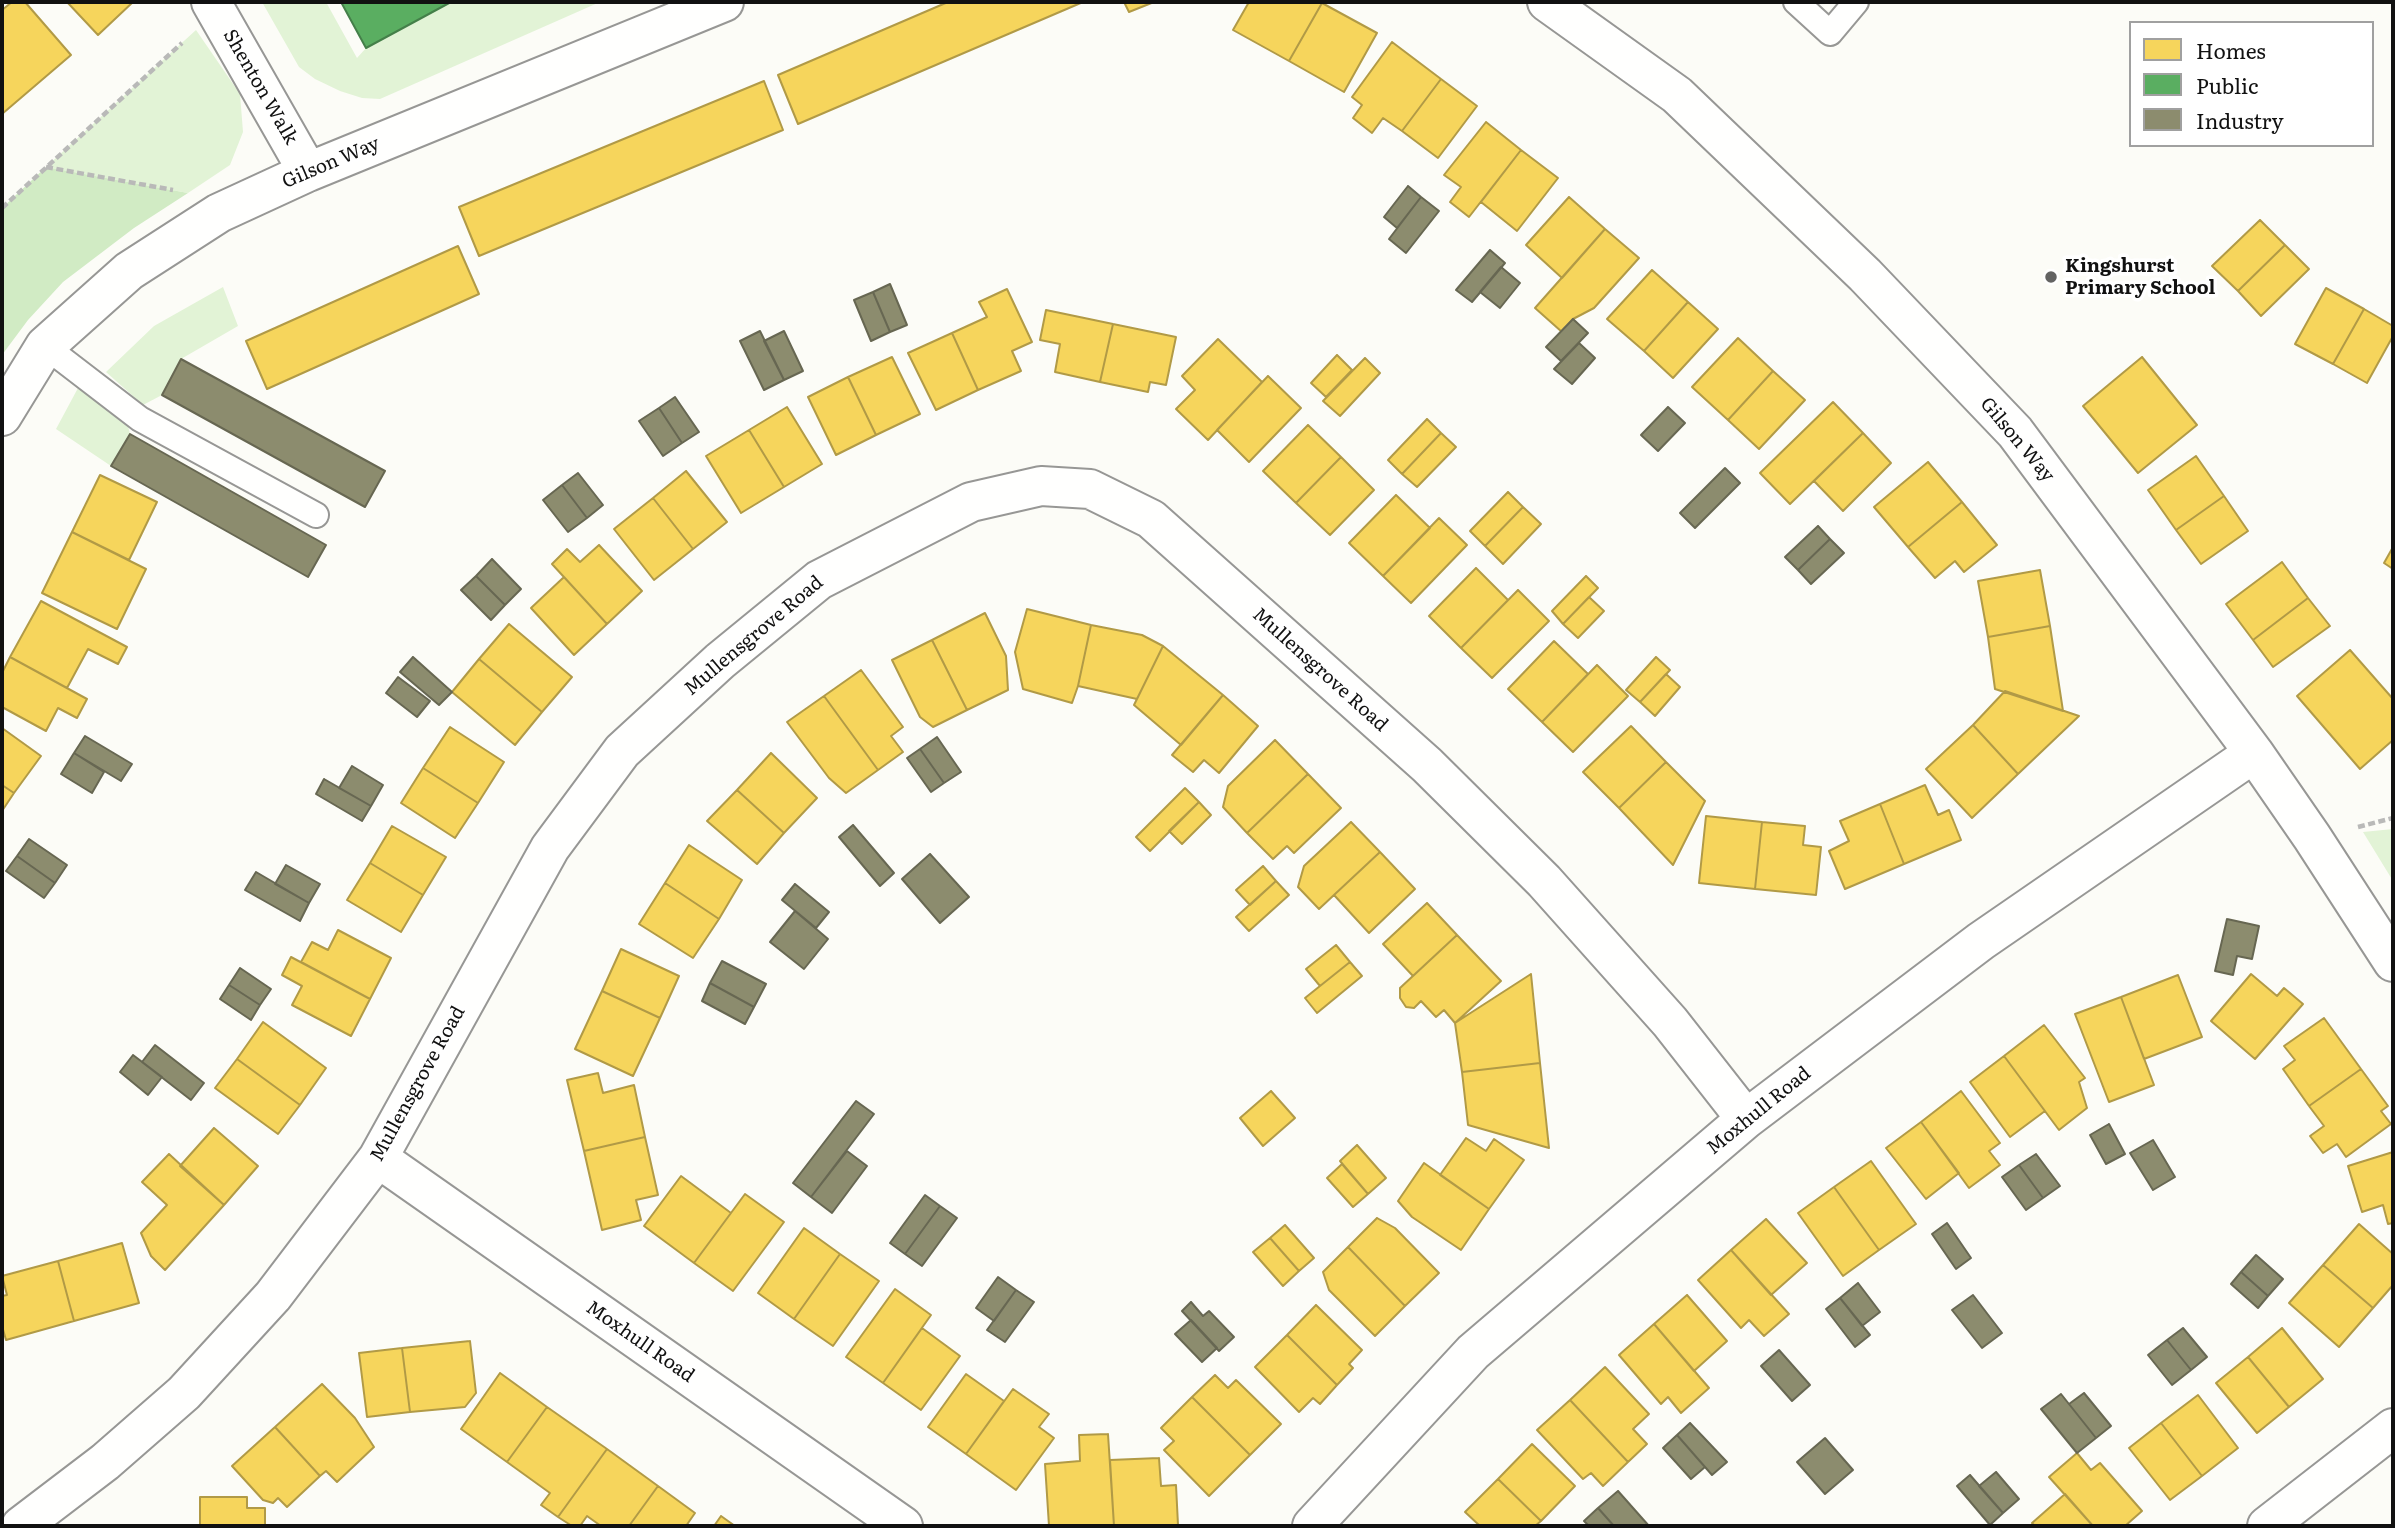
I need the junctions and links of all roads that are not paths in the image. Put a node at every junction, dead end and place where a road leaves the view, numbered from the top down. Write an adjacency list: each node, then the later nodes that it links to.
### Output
1 (724, 2): 6 (street, Gilson Way)
2 (1547, 2): 10 (street, Gilson Way)
3 (1796, 2): 4 (lane)
4 (1856, 2)
5 (214, 6): 6 (street, Shenton Walk)
6 (308, 172): 7 (street, Gilson Way)
7 (45, 346): 8 (street, Gilson Way); 9 (lane)
8 (2, 416)
9 (316, 515)
10 (2254, 754): 11 (street, Gilson Way); 12 (street, Moxhull Road)
11 (2393, 962)
12 (1746, 1119): 13 (street, Mullensgrove Road); 17 (street, Moxhull Road)
13 (378, 1158): 15 (street, Mullensgrove Road); 16 (street, Moxhull Road)
14 (2393, 1428): 18 (street)
15 (21, 1526)
16 (903, 1526)
17 (1312, 1526)
18 (2267, 1526)

